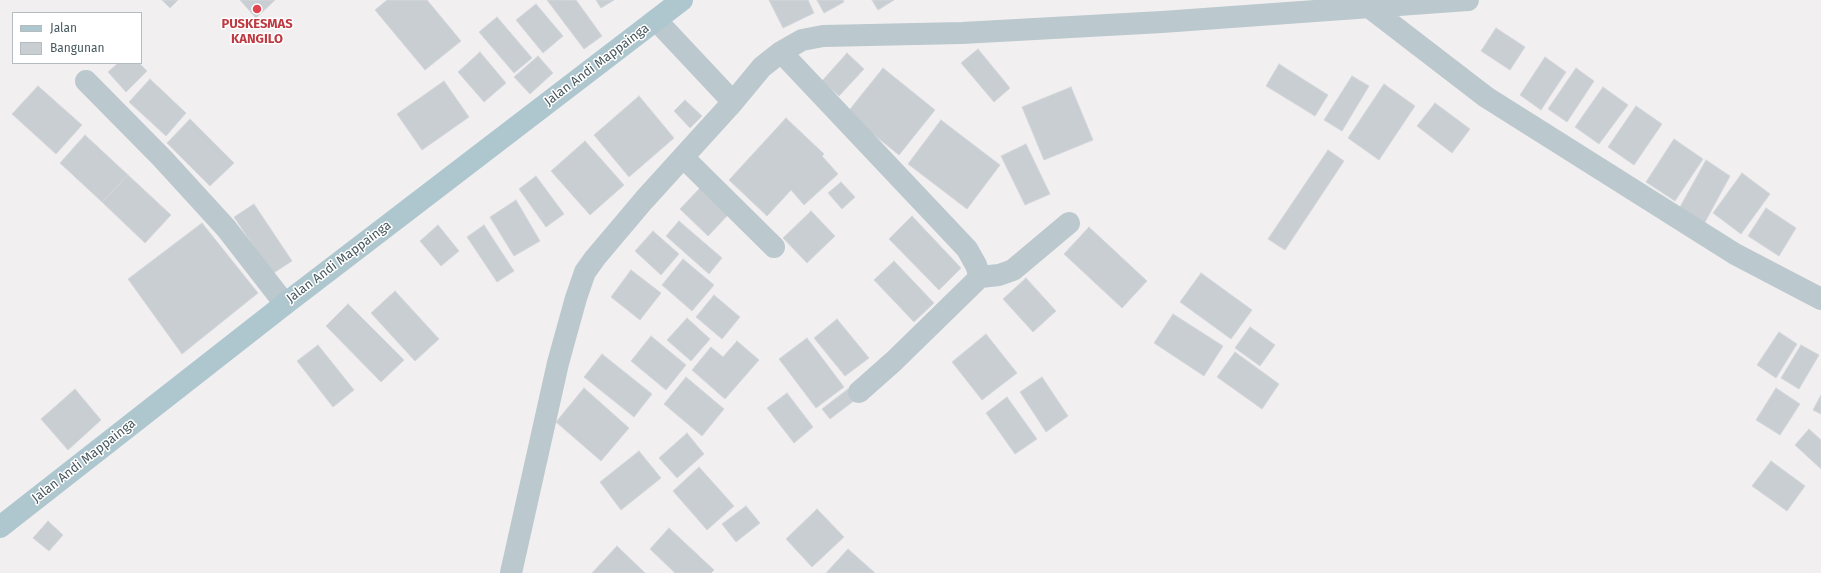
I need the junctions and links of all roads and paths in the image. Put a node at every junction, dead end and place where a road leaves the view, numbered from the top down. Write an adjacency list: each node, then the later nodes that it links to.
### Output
1 (682, 0): 4 (main road, Jalan Andi Mappainga)
2 (1468, 0): 3 (street)
3 (1369, 7): 5 (street); 12 (street)
4 (656, 20): 7 (street); 13 (main road, Jalan Andi Mappainga)
5 (780, 52): 7 (street); 11 (street)
6 (86, 81): 13 (street)
7 (733, 102): 8 (street)
8 (682, 157): 10 (street); 16 (street)
9 (1069, 222): 11 (street)
10 (774, 247)
11 (980, 277): 14 (street)
12 (1821, 299)
13 (285, 304): 15 (main road, Jalan Andi Mappainga)
14 (859, 392)
15 (0, 527)
16 (511, 573)

